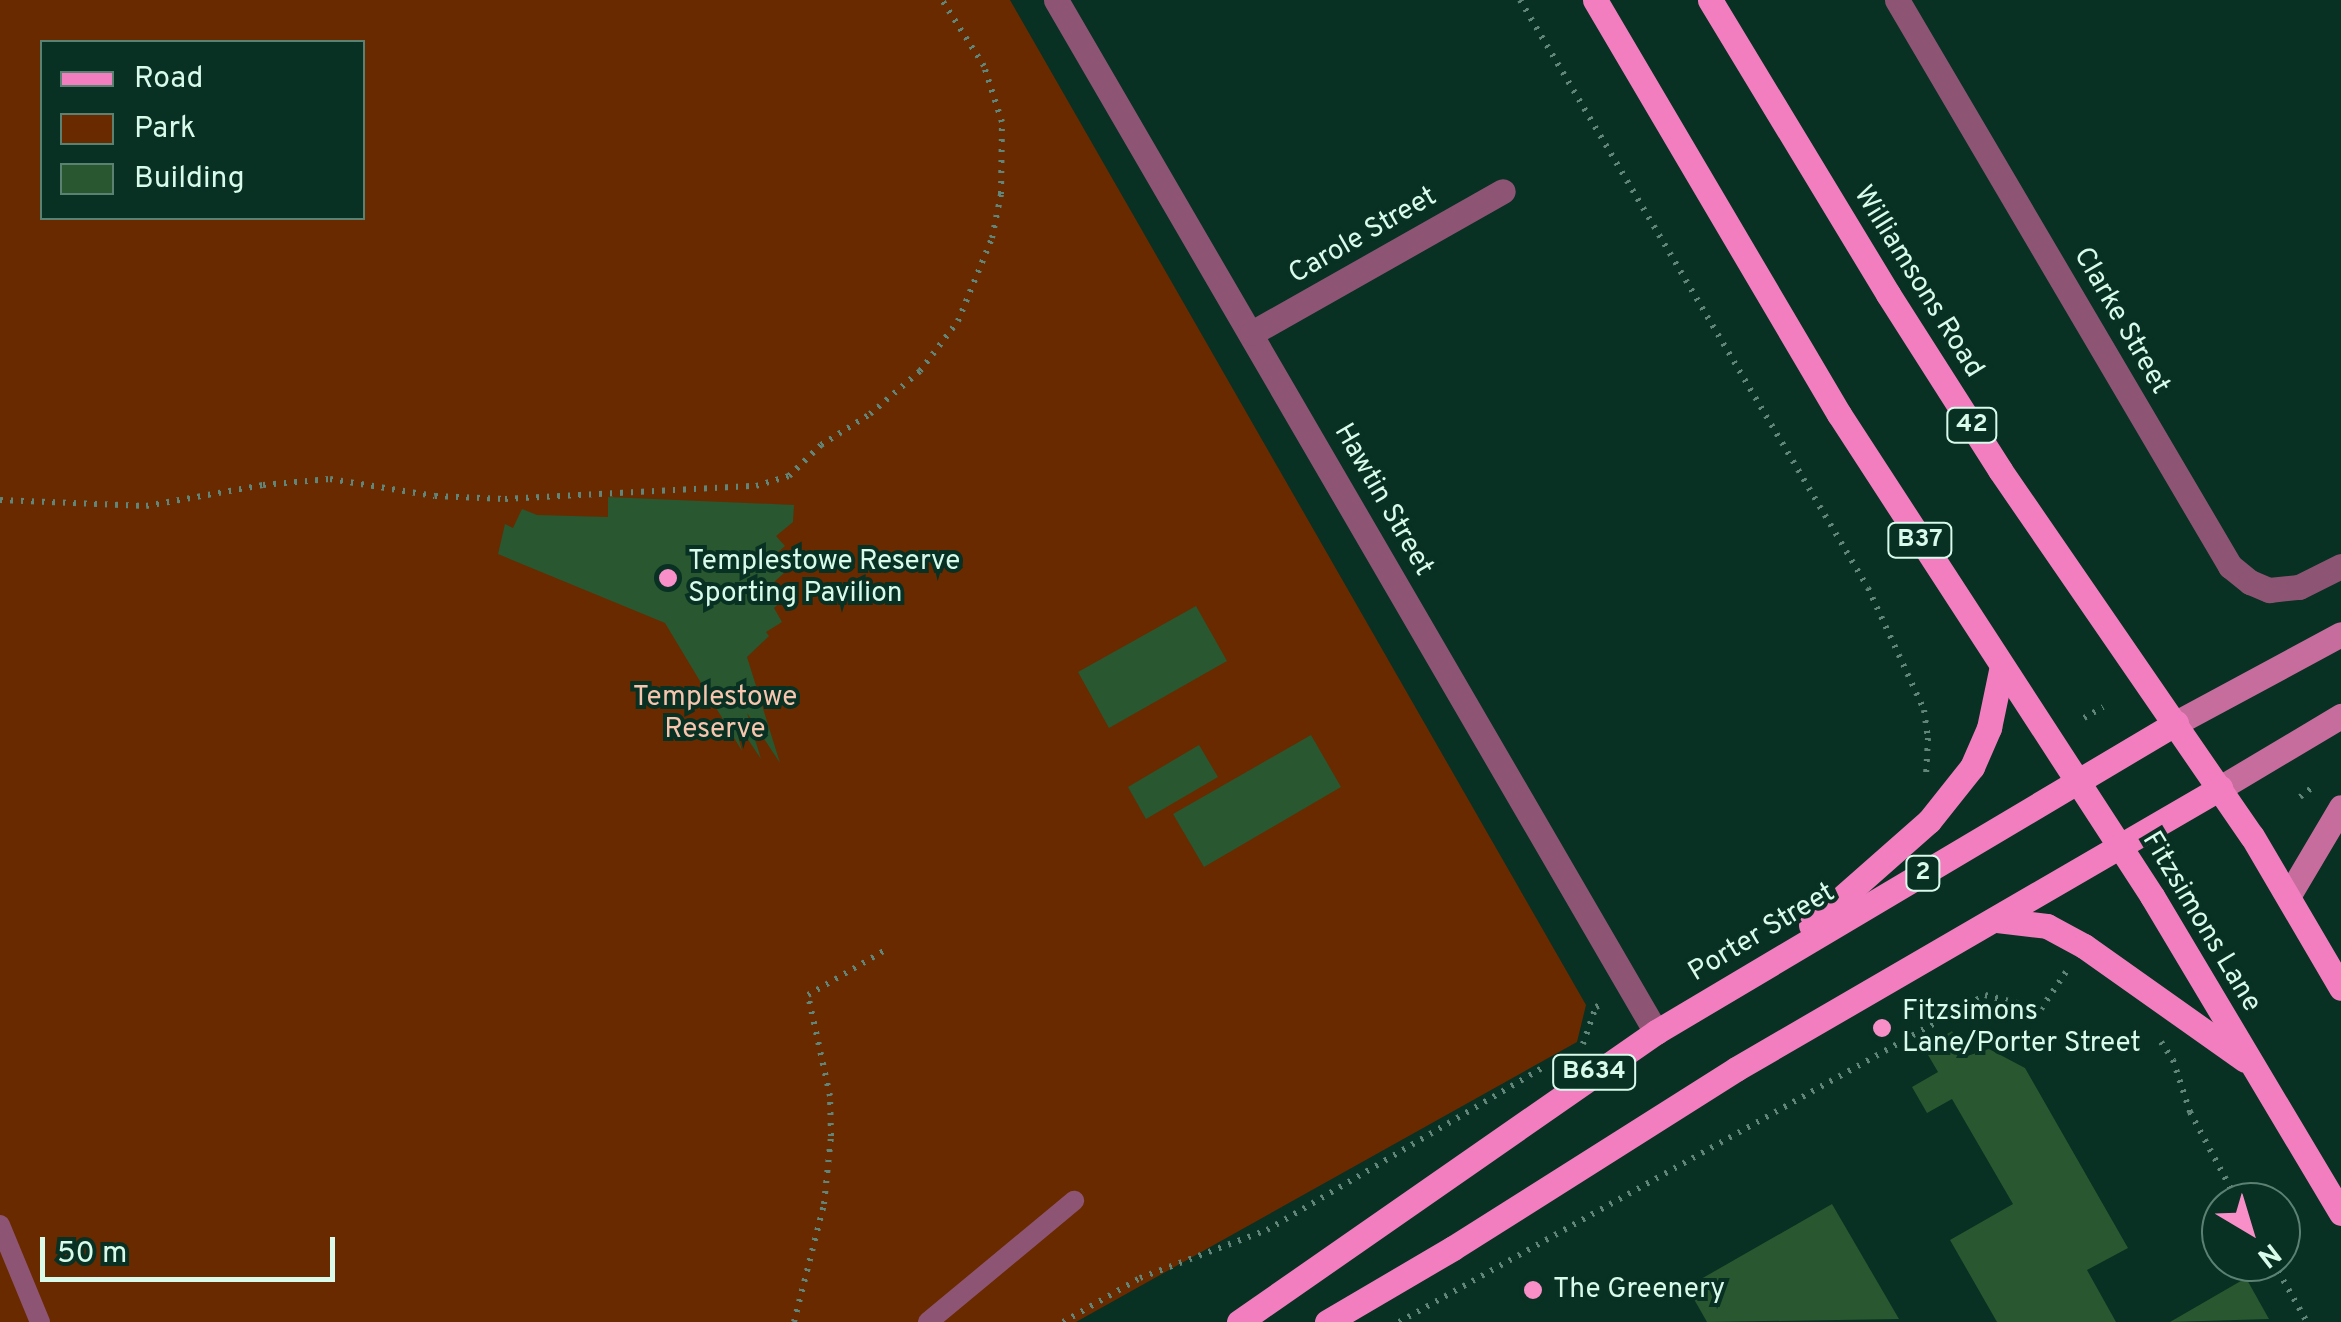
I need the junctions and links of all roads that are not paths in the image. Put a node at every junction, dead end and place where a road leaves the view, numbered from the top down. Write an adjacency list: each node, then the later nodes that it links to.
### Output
1 (1056, 0): 6 (street, Hawtin Street)
2 (1595, 0): 9 (main road, B37)
3 (1710, 0): 11 (main road, Williamsons Road / 42)
4 (1897, 0): 7 (street, Clarke Street)
5 (1504, 191): 6 (street, Carole Street)
6 (1252, 333): 20 (street, Hawtin Street)
7 (2341, 566)
8 (2341, 634): 11 (main road, Porter Street / 2)
9 (2002, 666): 12 (main road, Fitzsimons Lane / B37); 18 (main road)
10 (2341, 716): 13 (main road)
11 (2176, 723): 12 (main road, Porter Street / 2); 13 (main road, Williamsons Road / 42)
12 (2080, 783): 15 (main road, Fitzsimons Lane / B37); 18 (main road, Porter Street / 2)
13 (2220, 788): 15 (main road); 16 (main road)
14 (2341, 807): 16 (main road)
15 (2120, 846): 17 (main road); 21 (main road, Fitzsimons Lane / B37)
16 (2289, 894): 19 (main road)
17 (1997, 920): 21 (main road); 28 (main road, B634)
18 (1766, 964): 20 (main road, Porter Street / B634)
19 (2341, 988)
20 (1656, 1032): 27 (main road, Porter Street / B634)
21 (2253, 1065): 23 (main road, Fitzsimons Lane / B37)
22 (1074, 1201): 26 (lane)
23 (2341, 1214)
24 (0, 1226): 25 (lane)
25 (40, 1322)
26 (928, 1322)
27 (1239, 1322)
28 (1327, 1322)

